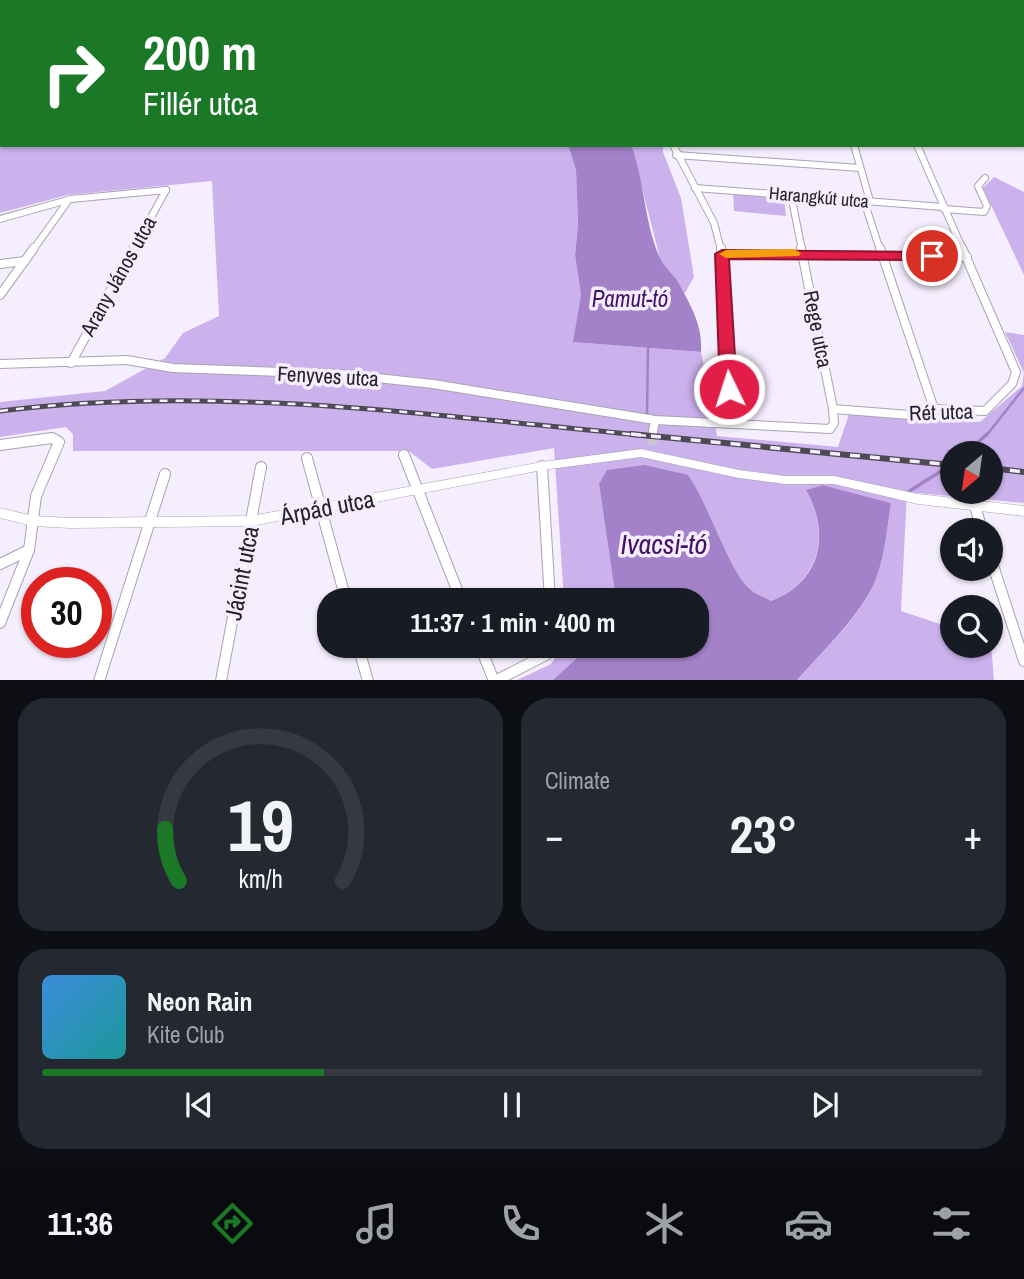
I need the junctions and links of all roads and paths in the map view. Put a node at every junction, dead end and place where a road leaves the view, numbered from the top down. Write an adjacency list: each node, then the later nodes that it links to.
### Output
1 (674, 147): 4 (street)
2 (855, 147): 5 (street)
3 (918, 147): 11 (street, Rét utca)
4 (676, 155): 5 (street); 7 (street)
5 (860, 168): 10 (street)
6 (985, 178): 11 (street, Harangkút utca)
7 (695, 188): 8 (street, Harangkút utca); 14 (street)
8 (791, 195): 10 (street, Harangkút utca); 13 (street, Rege utca)
9 (71, 199): 12 (street); 17 (street); 20 (street, Arany János utca)
10 (867, 201): 11 (street, Harangkút utca); 15 (street)
11 (944, 208): 16 (street, Rét utca)
12 (0, 219)
13 (803, 253): 14 (street); 15 (street); 22 (street, Rege utca)
14 (722, 254): 25 (street)
15 (881, 254): 16 (street); 23 (street)
16 (967, 257): 23 (street, Rét utca)
17 (25, 261): 18 (street); 19 (street)
18 (0, 264)
19 (0, 295)
20 (71, 363): 21 (street, Fenyves utca); 24 (street, Fenyves utca)
21 (0, 364)
22 (833, 409): 23 (street, Rét utca); 26 (street, Rege utca)
23 (934, 409)
24 (655, 420): 25 (street, Fenyves utca); 27 (street)
25 (709, 423): 26 (street, Fenyves utca)
26 (834, 423)
27 (653, 432)
28 (0, 445): 40 (street)
29 (404, 455): 34 (street)
30 (307, 458): 36 (street)
31 (542, 466): 34 (street, Árpád utca); 35 (street, Árpád utca); 48 (street)
32 (261, 467): 41 (street, Jácint utca)
33 (164, 474): 42 (street)
34 (416, 489): 36 (street, Árpád utca); 47 (street)
35 (975, 506): 37 (street, Árpád utca); 39 (street)
36 (320, 509): 41 (street, Árpád utca); 46 (street)
37 (1024, 511)
38 (0, 513): 40 (street, Árpád utca)
39 (978, 518)
40 (33, 521): 42 (street, Árpád utca); 43 (street)
41 (251, 521): 42 (street, Árpád utca); 57 (street, Jácint utca)
42 (148, 522): 56 (street)
43 (29, 550): 44 (street); 49 (street)
44 (0, 564)
45 (998, 581): 55 (street)
46 (343, 588)
47 (456, 588)
48 (549, 588)
49 (12, 592): 50 (street); 51 (street)
50 (0, 605)
51 (0, 623)
52 (361, 658): 58 (street)
53 (485, 658): 59 (street)
54 (540, 658): 60 (street)
55 (1024, 661)
56 (99, 680)
57 (221, 680)
58 (368, 680)
59 (495, 680)
60 (497, 680)

